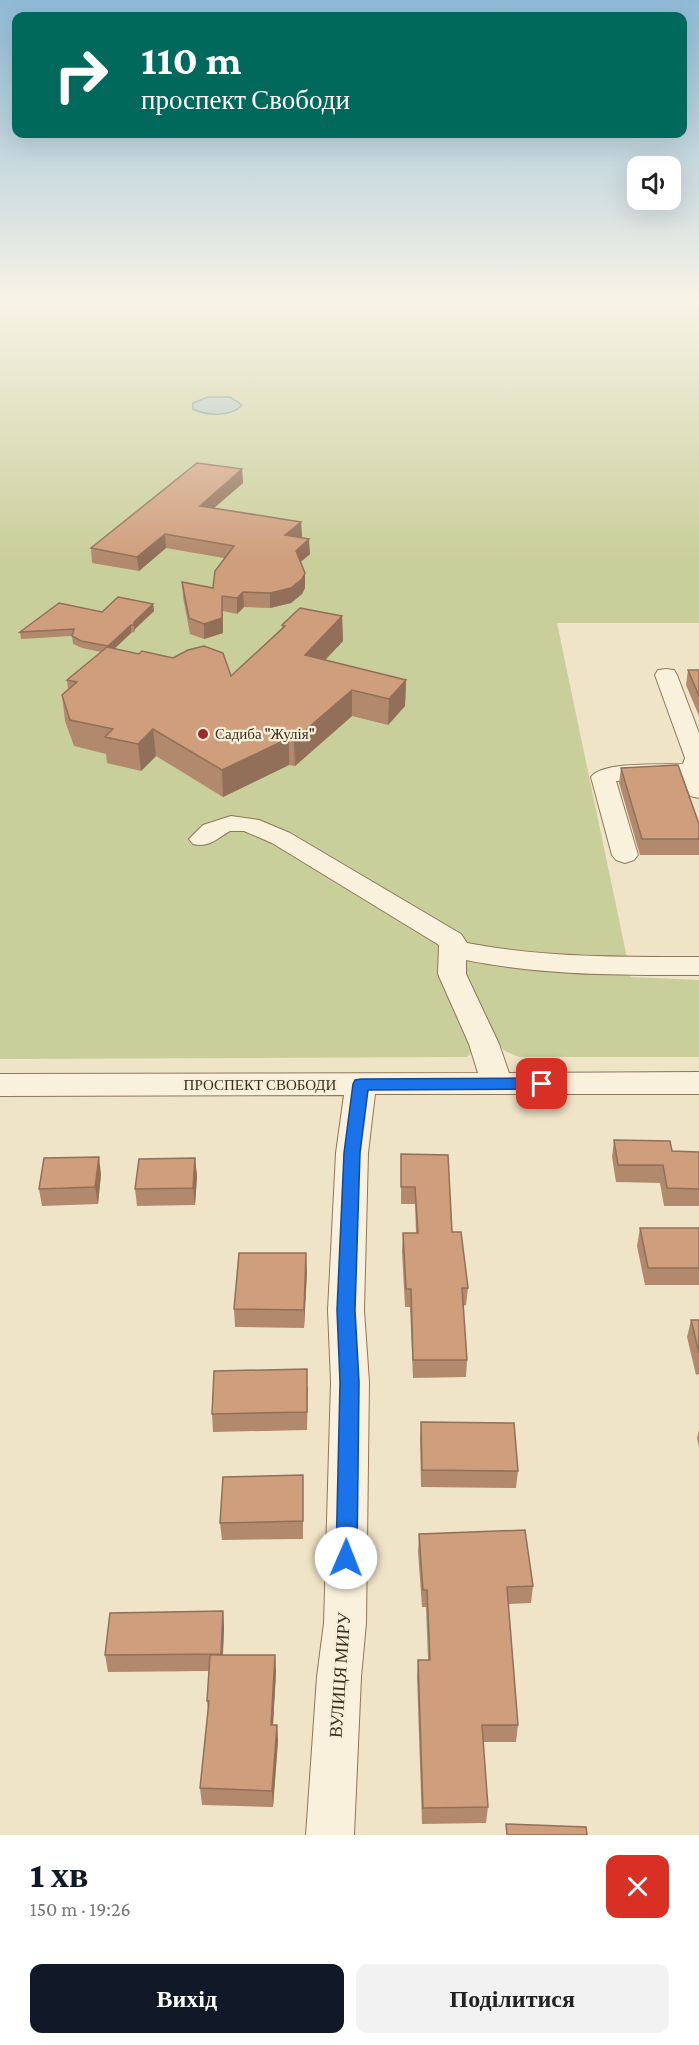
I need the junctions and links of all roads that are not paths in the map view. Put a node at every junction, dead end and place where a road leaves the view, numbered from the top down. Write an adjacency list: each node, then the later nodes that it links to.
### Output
1 (666, 675): 2 (street)
2 (696, 781): 4 (street)
3 (202, 839): 5 (street)
4 (626, 855)
5 (453, 949): 6 (street); 9 (street)
6 (699, 966)
7 (699, 1083): 9 (street, ПРОСПЕКТ СВОБОДИ)
8 (361, 1084): 9 (street, ПРОСПЕКТ СВОБОДИ); 10 (street, ПРОСПЕКТ СВОБОДИ); 11 (street, ВУЛИЦЯ МИРУ)
9 (496, 1084)
10 (0, 1086)
11 (330, 1835)

